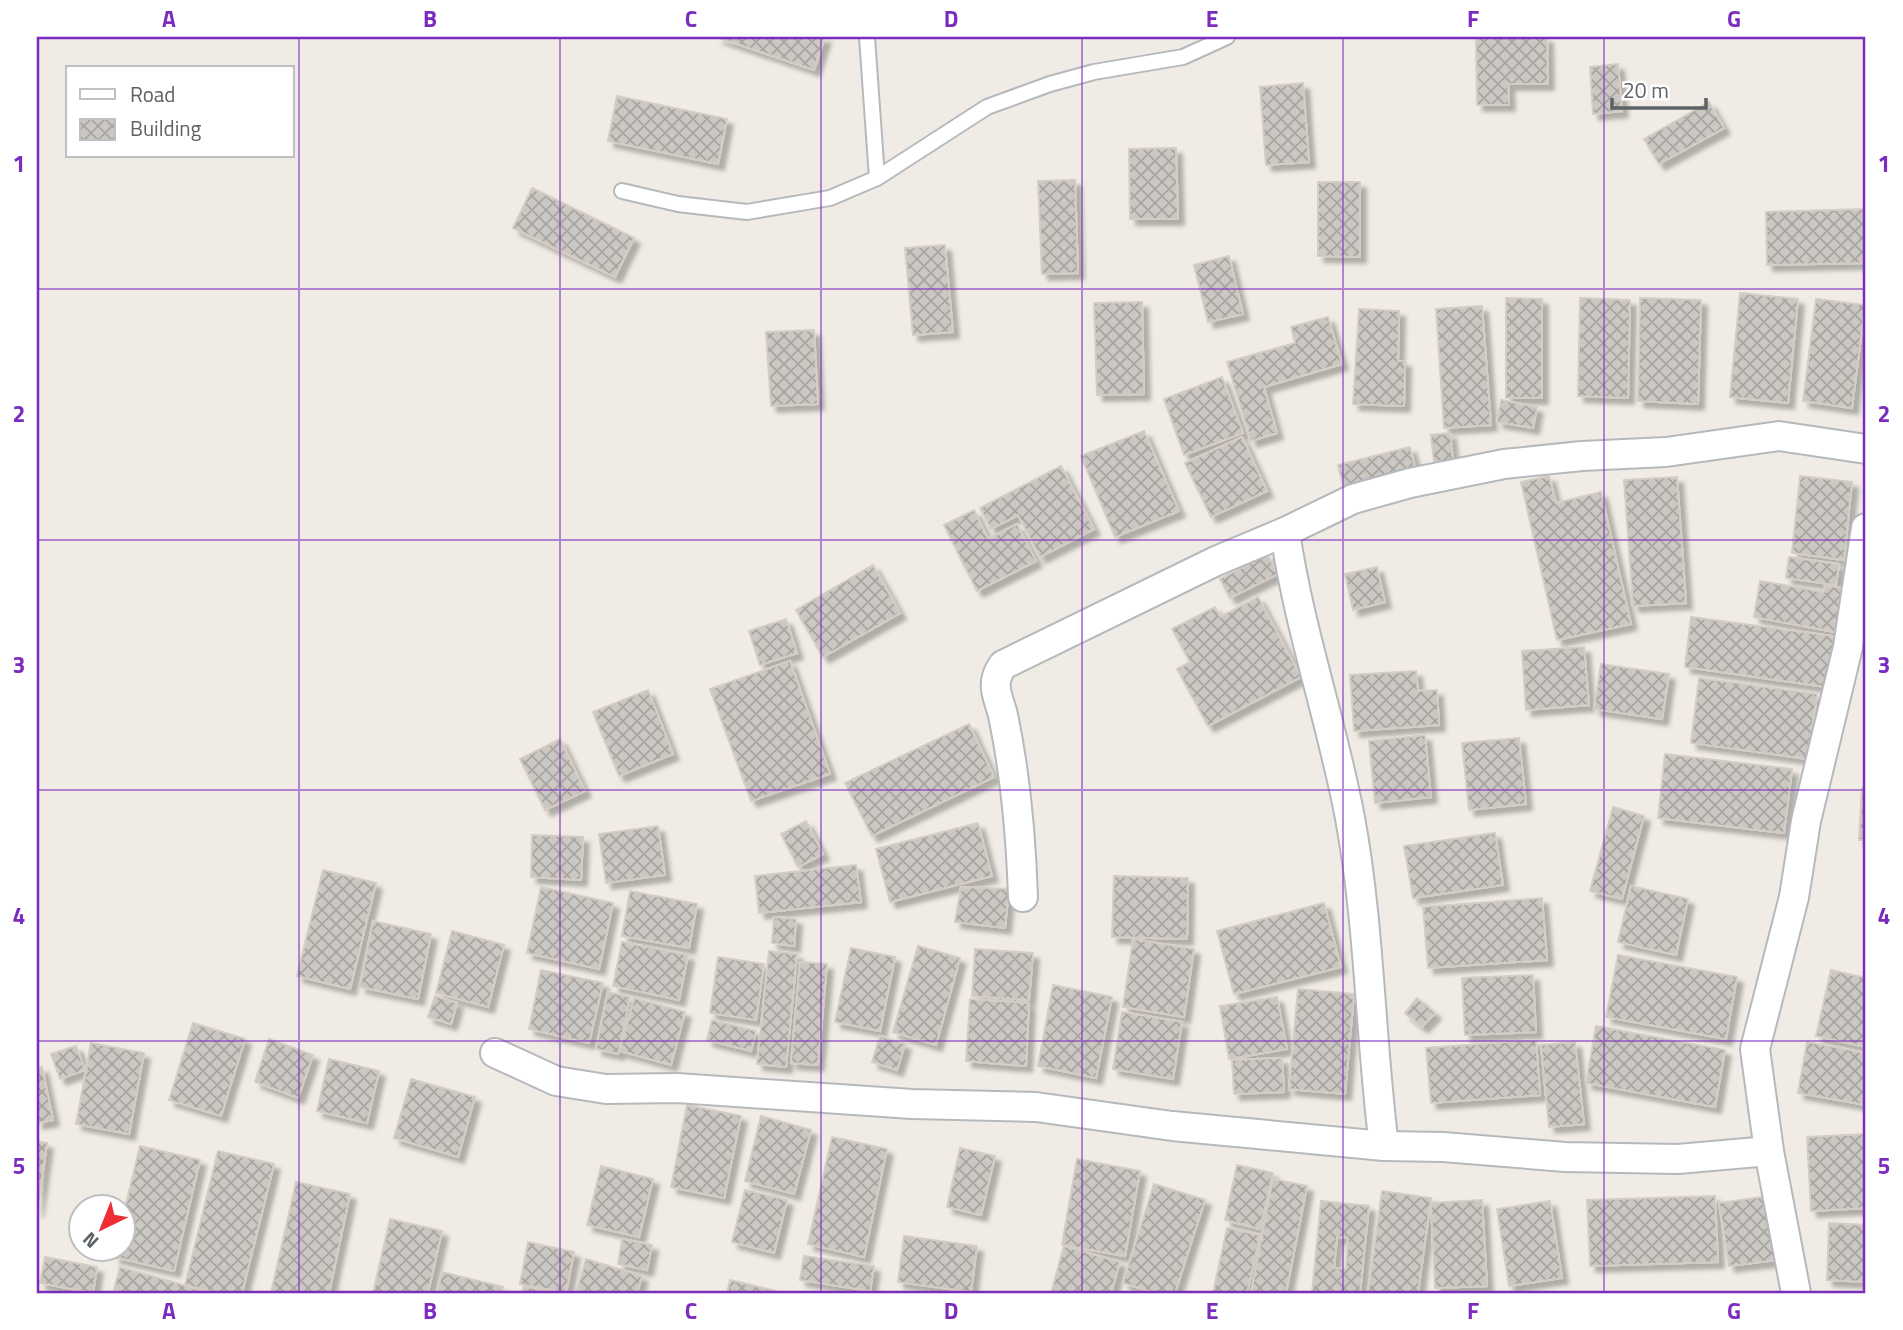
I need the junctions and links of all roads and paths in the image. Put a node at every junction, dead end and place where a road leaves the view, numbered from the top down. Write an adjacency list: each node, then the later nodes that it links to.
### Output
1 (867, 37): 3 (lane)
2 (1227, 37): 3 (lane)
3 (877, 178): 4 (lane)
4 (622, 191)
5 (1866, 449): 7 (street)
6 (1866, 528): 11 (street)
7 (1285, 532): 8 (street); 10 (street)
8 (1023, 897)
9 (495, 1053): 10 (street)
10 (1384, 1146): 11 (street)
11 (1769, 1151): 12 (street)
12 (1796, 1293)

